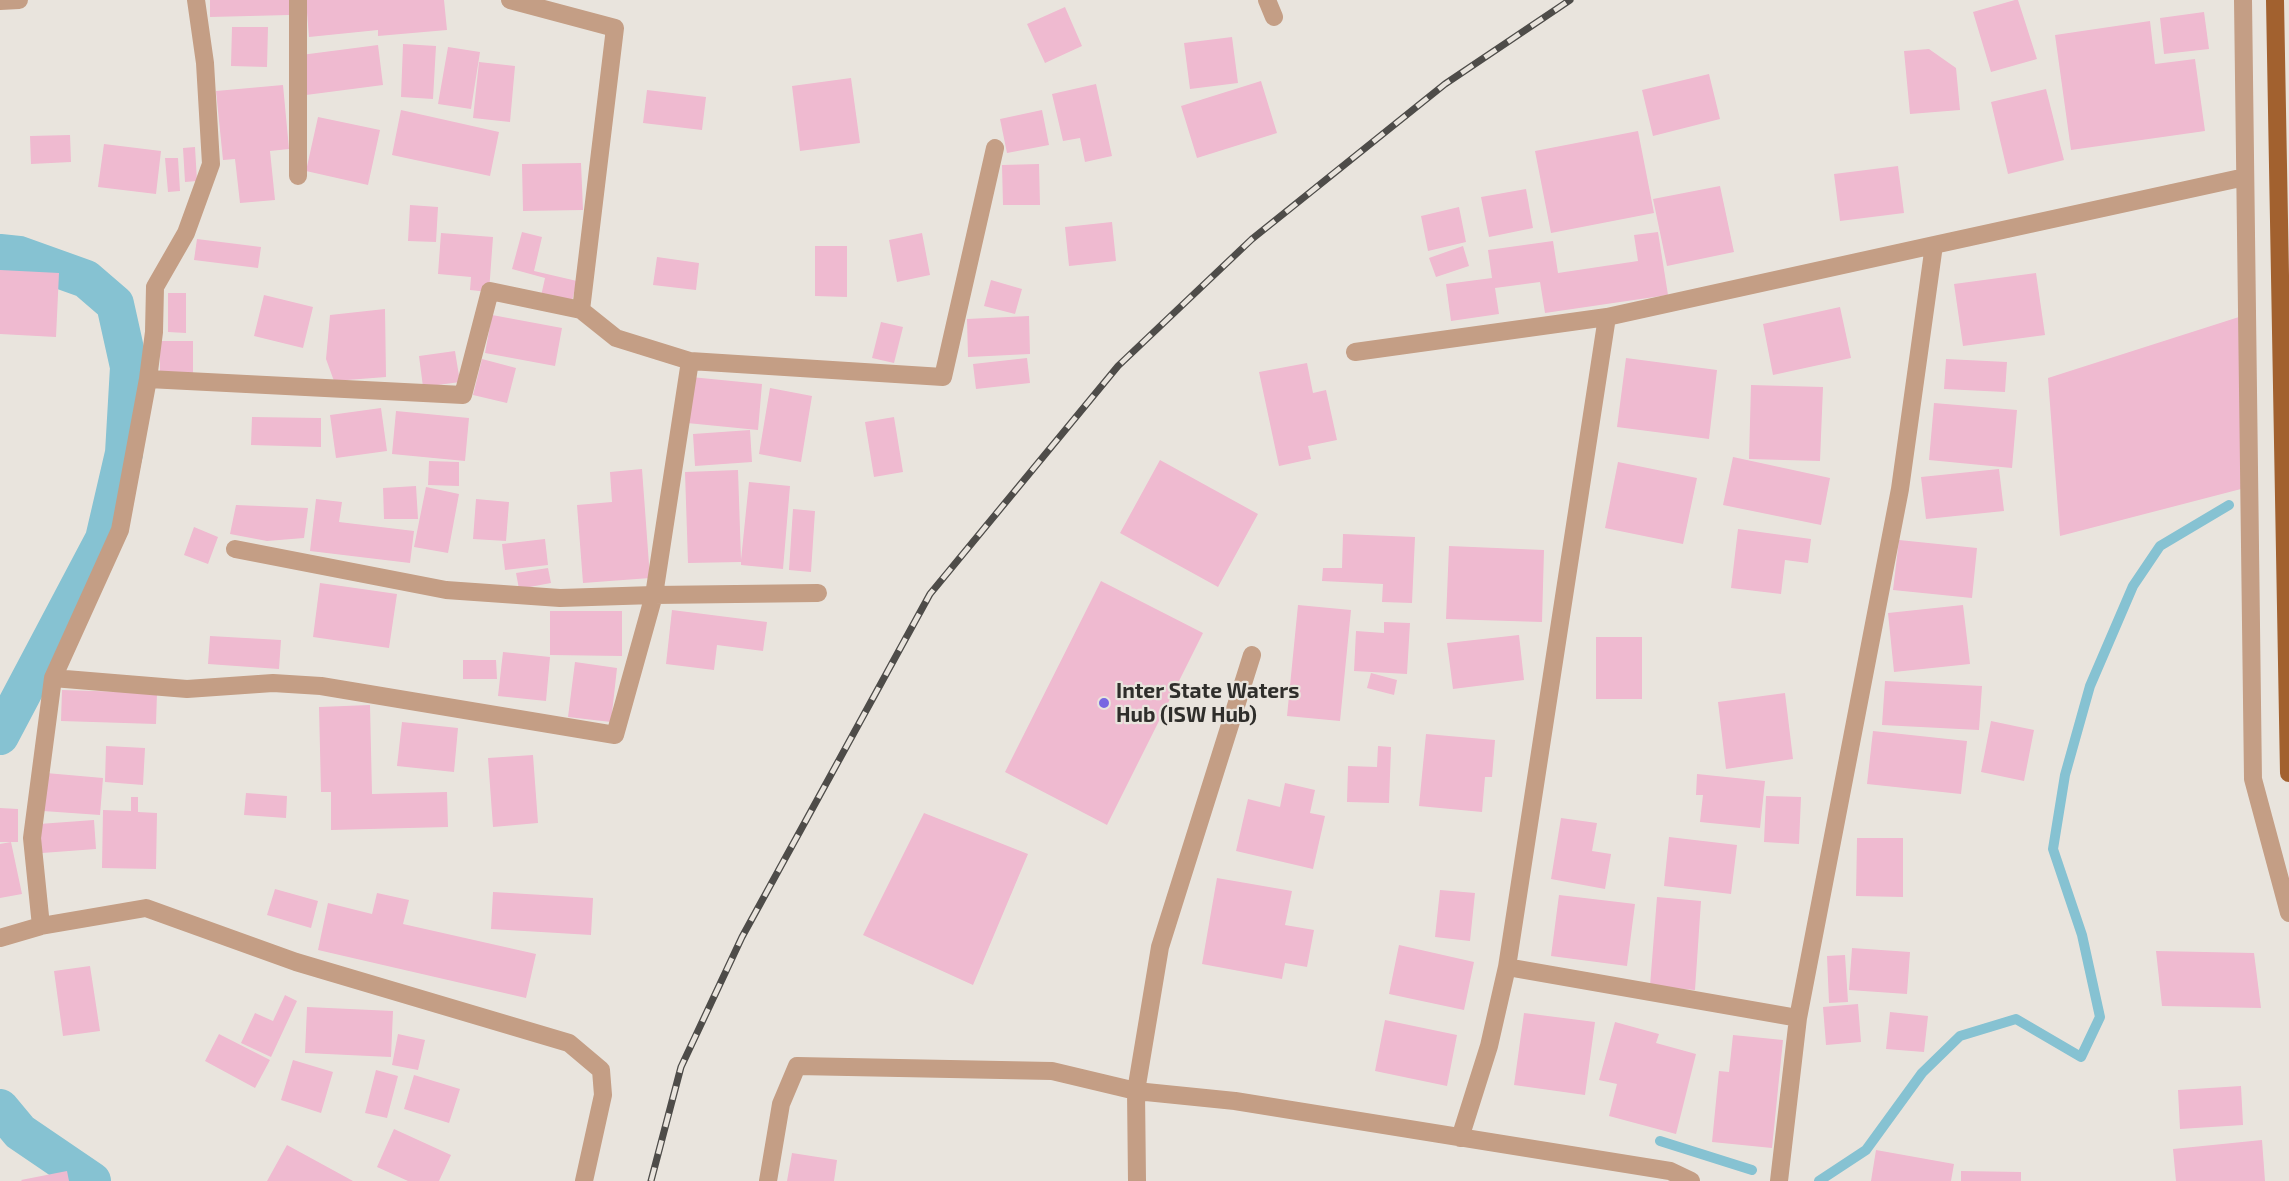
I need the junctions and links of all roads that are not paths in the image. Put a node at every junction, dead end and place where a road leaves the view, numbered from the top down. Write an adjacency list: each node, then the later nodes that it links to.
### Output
1 (19, 0): 8 (street)
2 (196, 0): 18 (street)
3 (298, 0): 11 (street)
4 (510, 0): 14 (street)
5 (1267, 0): 9 (street)
6 (2243, 0): 12 (street)
7 (2275, 0): 24 (main road)
8 (0, 1)
9 (1274, 17)
10 (995, 148): 17 (street)
11 (298, 176)
12 (2245, 177): 13 (street); 25 (street)
13 (1934, 245): 15 (street); 29 (street)
14 (581, 310): 17 (street); 18 (street)
15 (1607, 317): 16 (street); 28 (street)
16 (1355, 352)
17 (690, 361): 21 (street)
18 (148, 379): 23 (street)
19 (235, 549): 21 (street)
20 (818, 593): 21 (street)
21 (654, 595): 23 (street)
22 (1252, 655): 30 (street)
23 (52, 678): 26 (street)
24 (2289, 773)
25 (2289, 913)
26 (41, 926): 27 (street); 33 (street)
27 (0, 938)
28 (1507, 967): 29 (street); 31 (street)
29 (1798, 1018): 37 (street)
30 (1136, 1091): 31 (street); 34 (street); 35 (street)
31 (1460, 1138): 32 (street)
32 (1631, 1173): 36 (street)
33 (584, 1181)
34 (768, 1181)
35 (1137, 1181)
36 (1691, 1181)
37 (1779, 1181)

